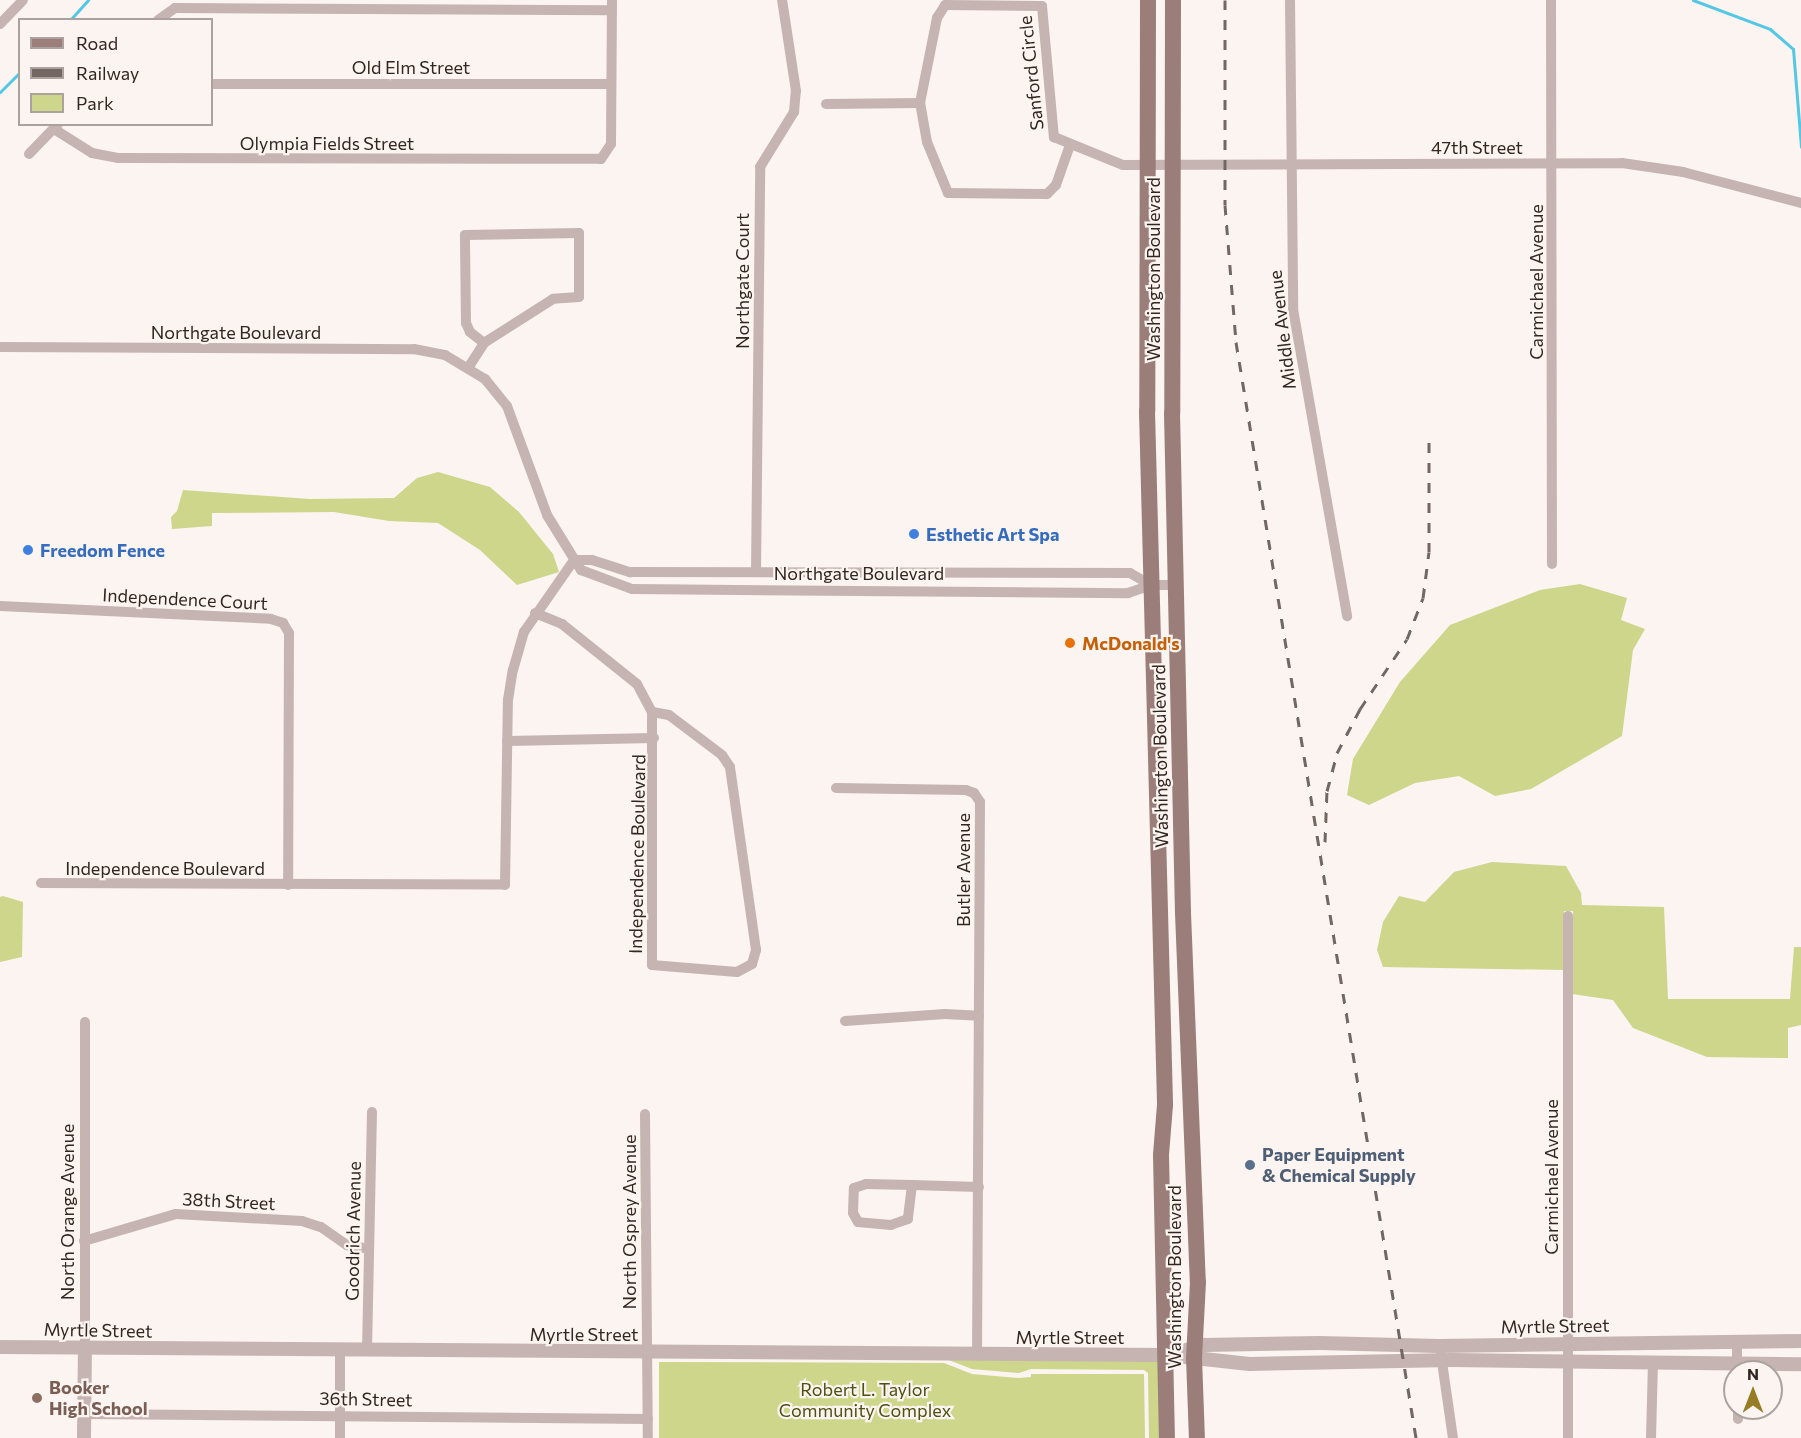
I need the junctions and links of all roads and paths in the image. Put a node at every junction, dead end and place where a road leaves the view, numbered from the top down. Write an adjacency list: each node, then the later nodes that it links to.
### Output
1 (24, 0): 10 (street)
2 (782, 0): 28 (street, Northgate Court)
3 (1148, 0): 21 (main road, Washington Boulevard)
4 (1171, 0): 19 (main road, Washington Boulevard)
5 (1290, 0): 20 (street, Middle Avenue)
6 (1551, 0): 18 (street, Carmichael Avenue)
7 (285, 4): 8 (street); 9 (street)
8 (611, 5): 12 (street)
9 (161, 18)
10 (0, 24)
11 (213, 84): 12 (street, Old Elm Street)
12 (611, 84): 15 (street, Olympia Fields Street)
13 (920, 102): 14 (street); 16 (street, Sanford Circle); 16 (street, Sanford Circle)
14 (826, 104)
15 (56, 127): 17 (street)
16 (1070, 145): 21 (street, Sanford Circle)
17 (29, 154)
18 (1553, 163): 20 (street, 47th Street); 22 (street, 47th Street); 27 (street, Carmichael Avenue)
19 (1173, 164): 20 (street, 47th Street); 21 (street, 47th Street); 30 (main road, Washington Boulevard)
20 (1290, 164): 33 (street, Middle Avenue)
21 (1148, 165): 29 (main road, Washington Boulevard)
22 (1801, 203)
23 (484, 343): 23 (street); 25 (street)
24 (0, 347): 25 (street, Northgate Boulevard)
25 (468, 368): 26 (street, Northgate Boulevard)
26 (574, 560): 28 (street, Northgate Boulevard); 29 (street, Northgate Boulevard); 32 (street, Independence Boulevard)
27 (1552, 564)
28 (756, 572): 29 (street, Northgate Boulevard)
29 (1150, 585): 30 (street, Northgate Boulevard); 61 (main road, Washington Boulevard)
30 (1176, 585): 59 (main road, Washington Boulevard)
31 (0, 606): 39 (street, Independence Court)
32 (535, 613): 34 (street, Independence Boulevard); 36 (street, Independence Boulevard)
33 (1347, 616)
34 (652, 712): 35 (street, Independence Boulevard); 35 (street, Independence Boulevard)
35 (654, 738): 36 (street, Independence Boulevard)
36 (507, 741): 39 (street, Independence Boulevard)
37 (836, 788): 41 (street, Butler Avenue)
38 (41, 883): 39 (street, Independence Boulevard)
39 (288, 885)
40 (1568, 916): 52 (street, Carmichael Avenue)
41 (979, 1017): 42 (street); 47 (street, Butler Avenue)
42 (845, 1021)
43 (85, 1022): 48 (street, North Orange Avenue)
44 (372, 1112): 49 (street, Goodrich Avenue)
45 (645, 1114): 58 (street, North Osprey Avenue)
46 (912, 1185): 46 (street); 47 (street)
47 (979, 1187): 60 (street, Butler Avenue)
48 (84, 1242): 49 (street, 38th Street); 55 (street, North Orange Avenue)
49 (369, 1249): 57 (street, Goodrich Avenue)
50 (1801, 1341): 51 (street, Myrtle Street)
51 (1737, 1343): 52 (street, Myrtle Street); 62 (street)
52 (1568, 1344): 53 (street, Myrtle Street); 64 (street, Carmichael Avenue)
53 (1439, 1346): 59 (street, Myrtle Street); 63 (street)
54 (0, 1347): 55 (street, Myrtle Street)
55 (86, 1348): 56 (street, Myrtle Street); 69 (street, North Orange Avenue)
56 (340, 1350): 57 (street, Myrtle Street); 70 (street)
57 (367, 1350): 58 (street, Myrtle Street)
58 (647, 1352): 60 (street, Myrtle Street); 71 (street, North Osprey Avenue)
59 (1194, 1353): 61 (street, Myrtle Street); 63 (street, Myrtle Street); 76 (main road, Washington Boulevard)
60 (977, 1354): 61 (street, Myrtle Street)
61 (1167, 1355): 75 (main road, Washington Boulevard)
62 (1737, 1360)
63 (1442, 1361): 64 (street, Myrtle Street); 77 (street)
64 (1568, 1362): 65 (street, Myrtle Street); 78 (street, Carmichael Avenue)
65 (1653, 1363): 68 (street, Myrtle Street); 79 (street)
66 (1801, 1364): 67 (street, Myrtle Street)
67 (1783, 1365)
68 (1723, 1367)
69 (84, 1414): 70 (street, 36th Street); 72 (street, North Orange Avenue)
70 (340, 1415): 71 (street, 36th Street); 73 (street)
71 (648, 1419): 74 (street, North Osprey Avenue)
72 (84, 1438)
73 (340, 1438)
74 (648, 1438)
75 (1167, 1438)
76 (1197, 1438)
77 (1453, 1438)
78 (1568, 1438)
79 (1652, 1438)

